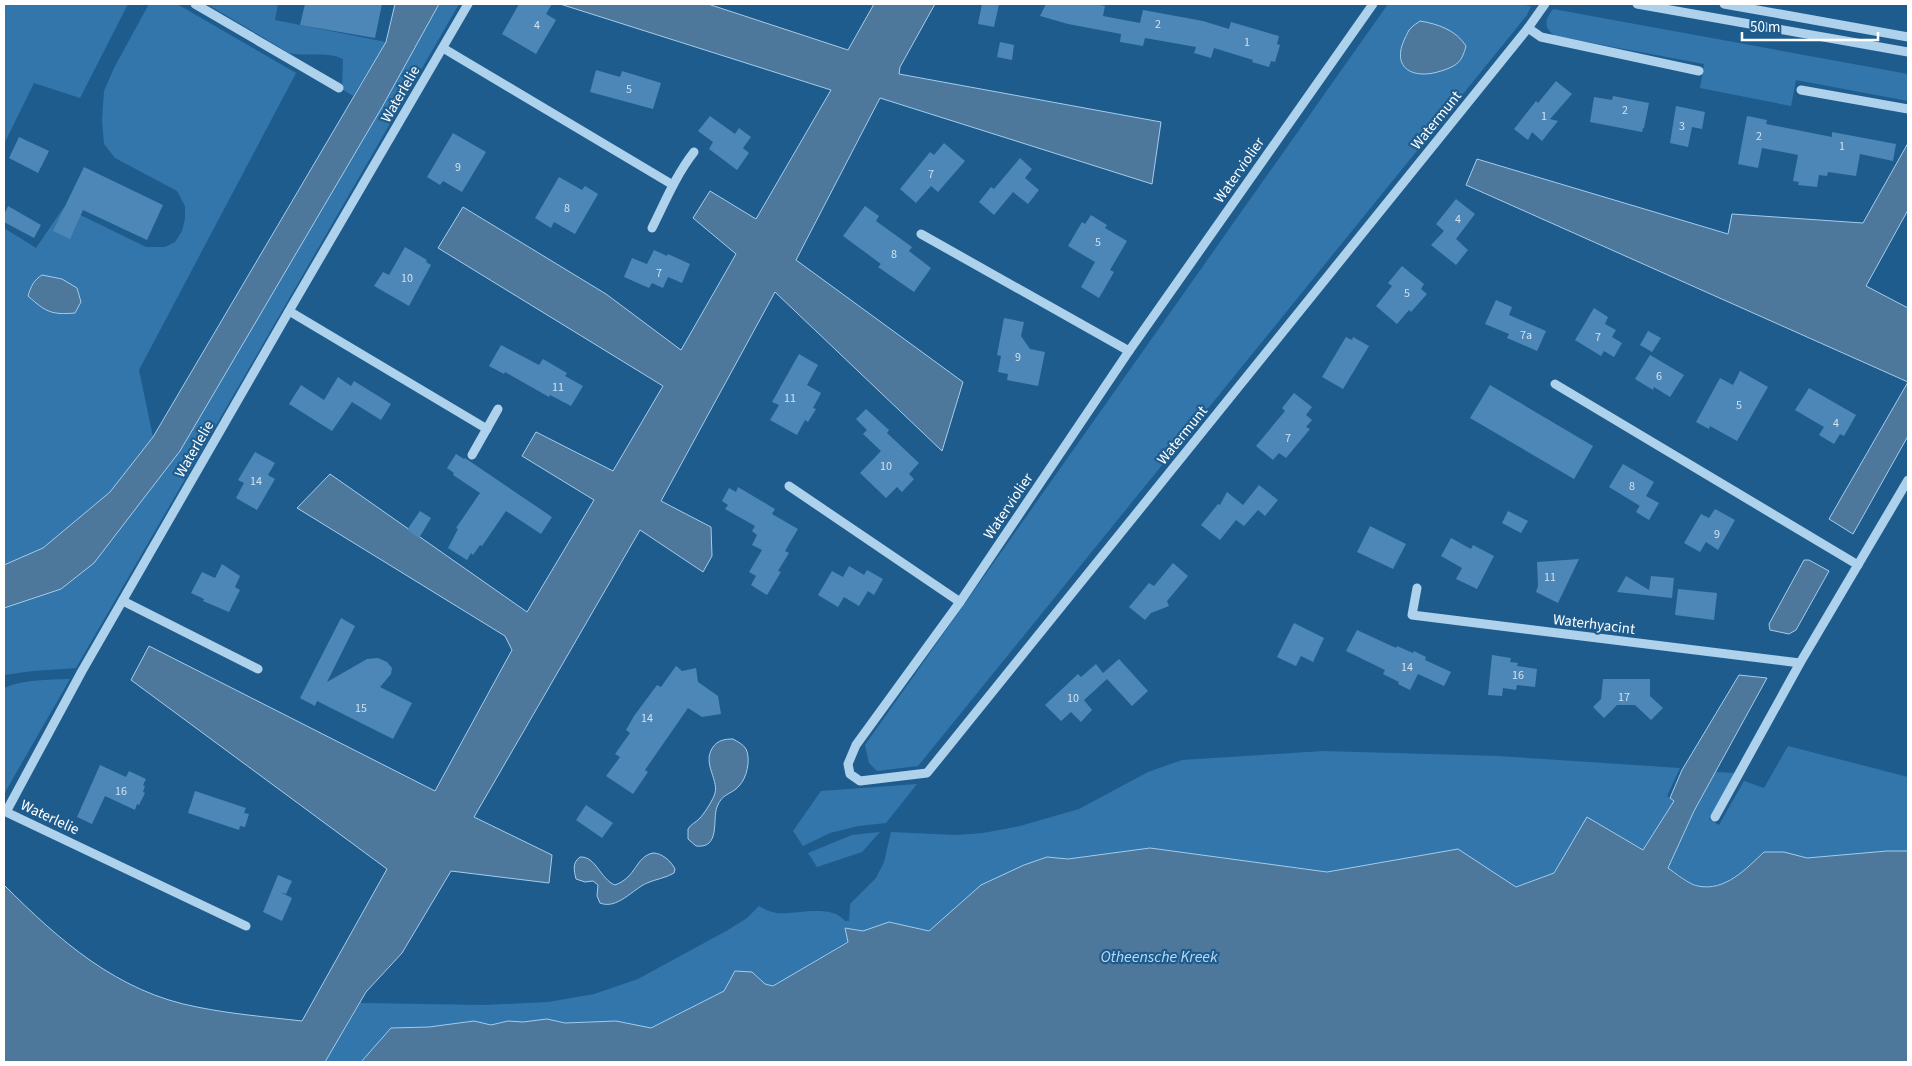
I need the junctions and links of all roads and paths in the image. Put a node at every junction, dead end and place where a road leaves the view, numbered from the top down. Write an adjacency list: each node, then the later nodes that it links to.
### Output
1 (195, 4): 12 (street)
2 (468, 4): 9 (street, Waterlelie)
3 (1370, 4): 20 (street, Waterviolier)
4 (1545, 4): 7 (street, Watermunt)
5 (1637, 4): 10 (street)
6 (1724, 4): 8 (street)
7 (1528, 28): 11 (street); 33 (street, Watermunt)
8 (1908, 37)
9 (443, 48): 16 (street); 19 (street, Waterlelie)
10 (1908, 52)
11 (1700, 71)
12 (339, 88)
13 (1801, 90): 14 (street)
14 (1908, 109)
15 (694, 152): 16 (street)
16 (673, 185): 17 (street)
17 (652, 228)
18 (920, 234): 20 (street)
19 (289, 311): 23 (street); 29 (street, Waterlelie)
20 (1129, 351): 30 (street, Waterviolier)
21 (1555, 384): 27 (street)
22 (498, 409): 23 (street)
23 (486, 429): 24 (street)
24 (472, 455)
25 (1908, 480): 27 (street)
26 (789, 486): 30 (street)
27 (1858, 565): 31 (street)
28 (1417, 588): 31 (street, Waterhyacint)
29 (123, 601): 32 (street); 35 (street, Waterlelie)
30 (960, 602): 33 (street, Waterviolier)
31 (1800, 663): 34 (street)
32 (258, 669)
33 (856, 745)
34 (1715, 817)
35 (246, 926)

